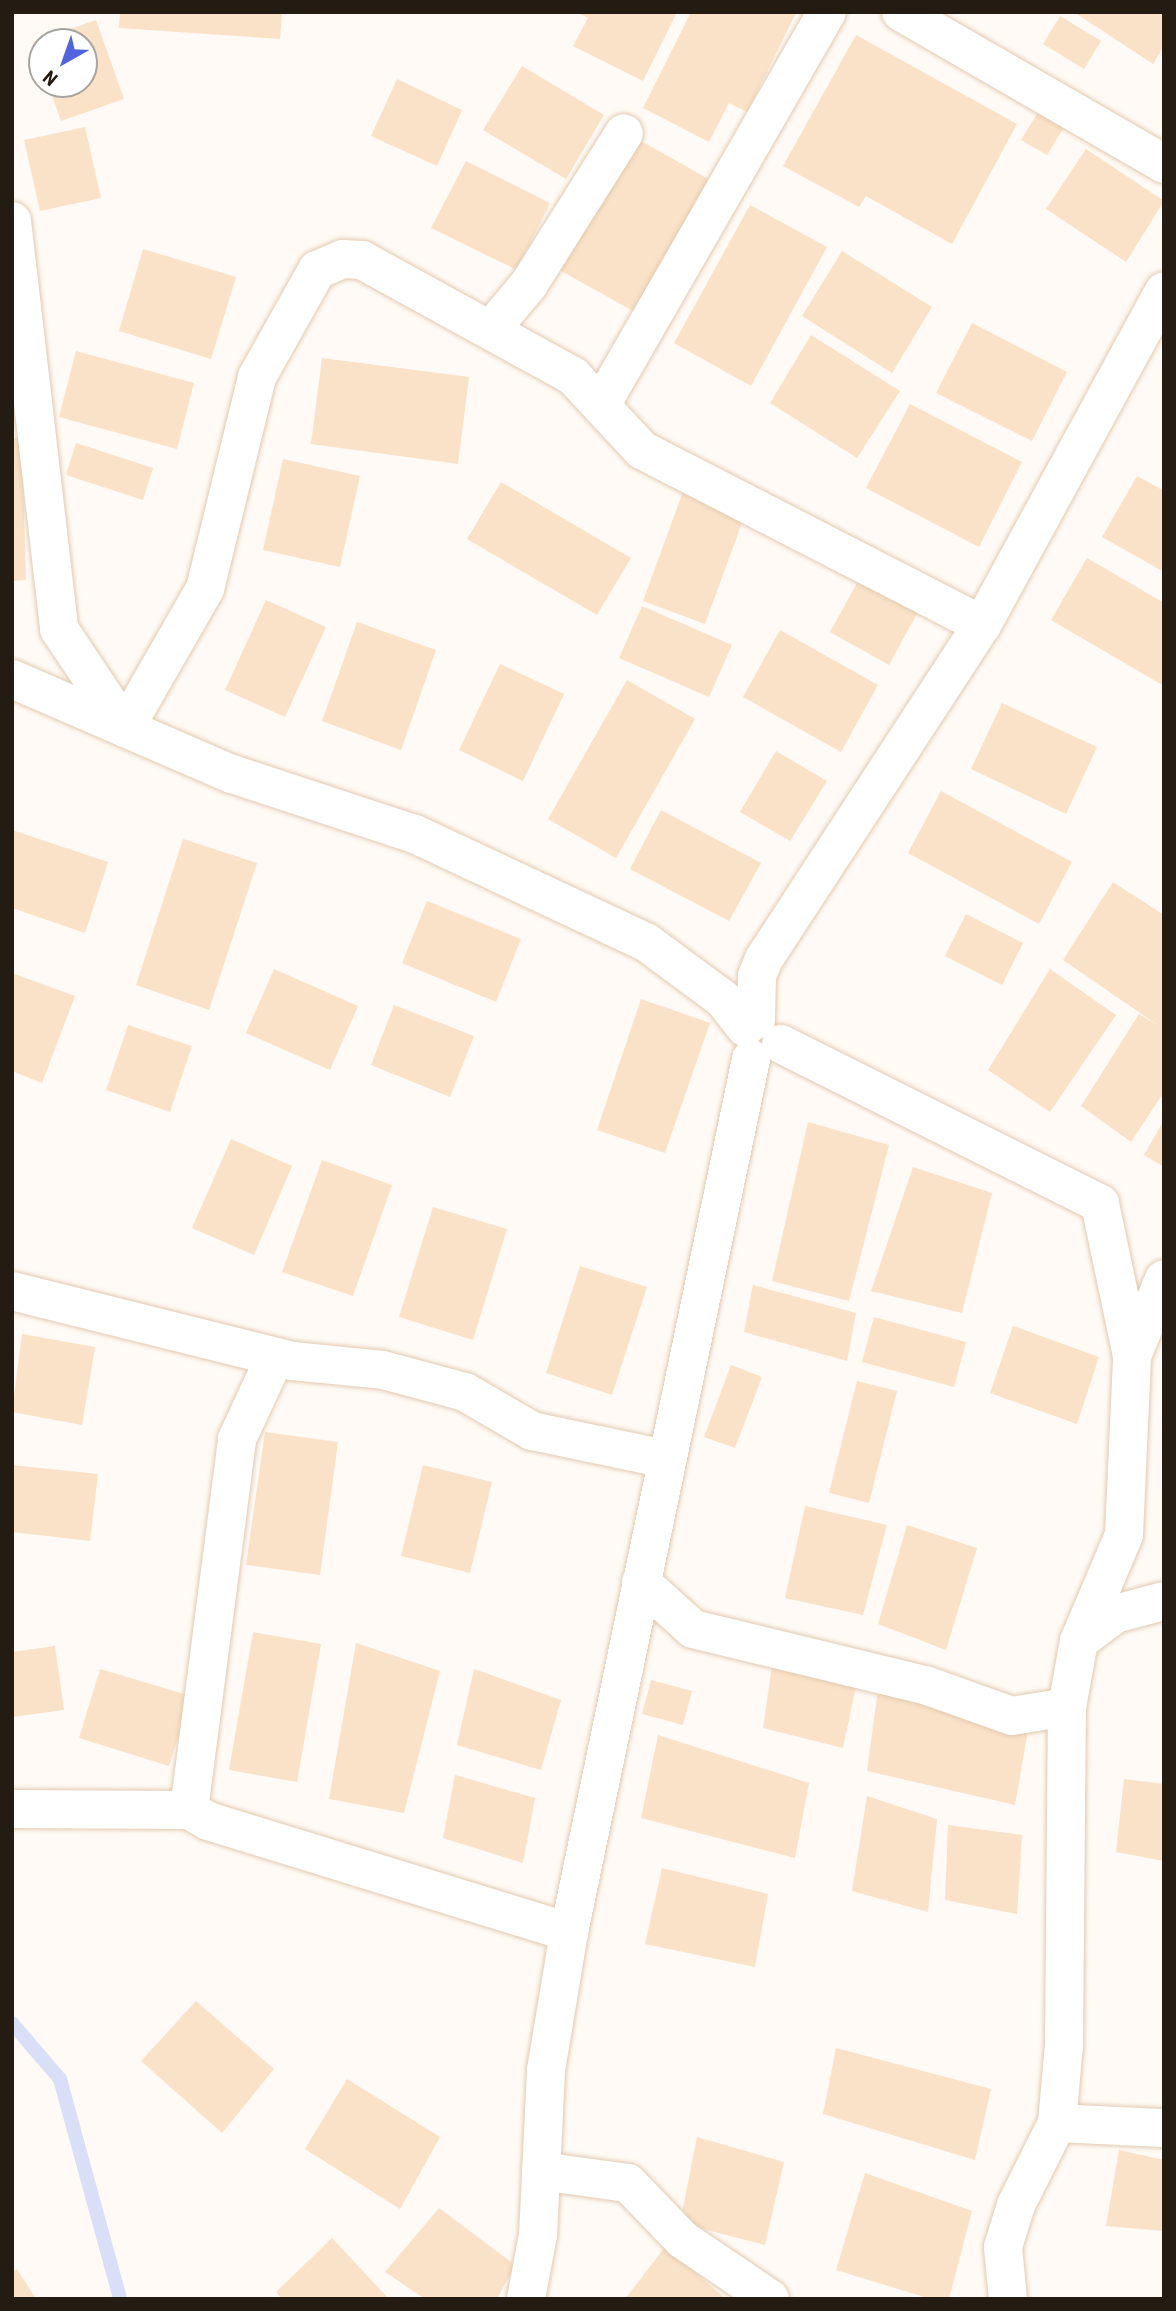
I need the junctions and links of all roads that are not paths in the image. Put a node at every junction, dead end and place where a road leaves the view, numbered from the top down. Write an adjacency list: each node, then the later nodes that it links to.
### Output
1 (827, 12): 8 (street)
2 (903, 13): 4 (street)
3 (624, 134): 7 (street)
4 (1164, 164)
5 (12, 221): 11 (street)
6 (1164, 290): 9 (street)
7 (492, 327): 8 (street); 11 (street)
8 (601, 405): 9 (street)
9 (982, 625): 12 (street)
10 (12, 679): 11 (street)
11 (125, 728): 12 (street)
12 (758, 1038): 15 (street); 17 (street)
13 (1164, 1279): 15 (street)
14 (12, 1291): 16 (street)
15 (1132, 1356): 20 (street)
16 (275, 1357): 17 (street); 23 (street)
17 (666, 1459): 18 (street)
18 (641, 1582): 21 (street); 24 (street)
19 (1164, 1601): 20 (street)
20 (1079, 1641): 21 (street)
21 (1067, 1707): 25 (street)
22 (12, 1810): 23 (street)
23 (189, 1810): 24 (street)
24 (569, 1932): 27 (street)
25 (1057, 2123): 26 (street); 30 (street)
26 (1164, 2128)
27 (541, 2171): 28 (street); 29 (street)
28 (526, 2299)
29 (770, 2299)
30 (1008, 2299)

